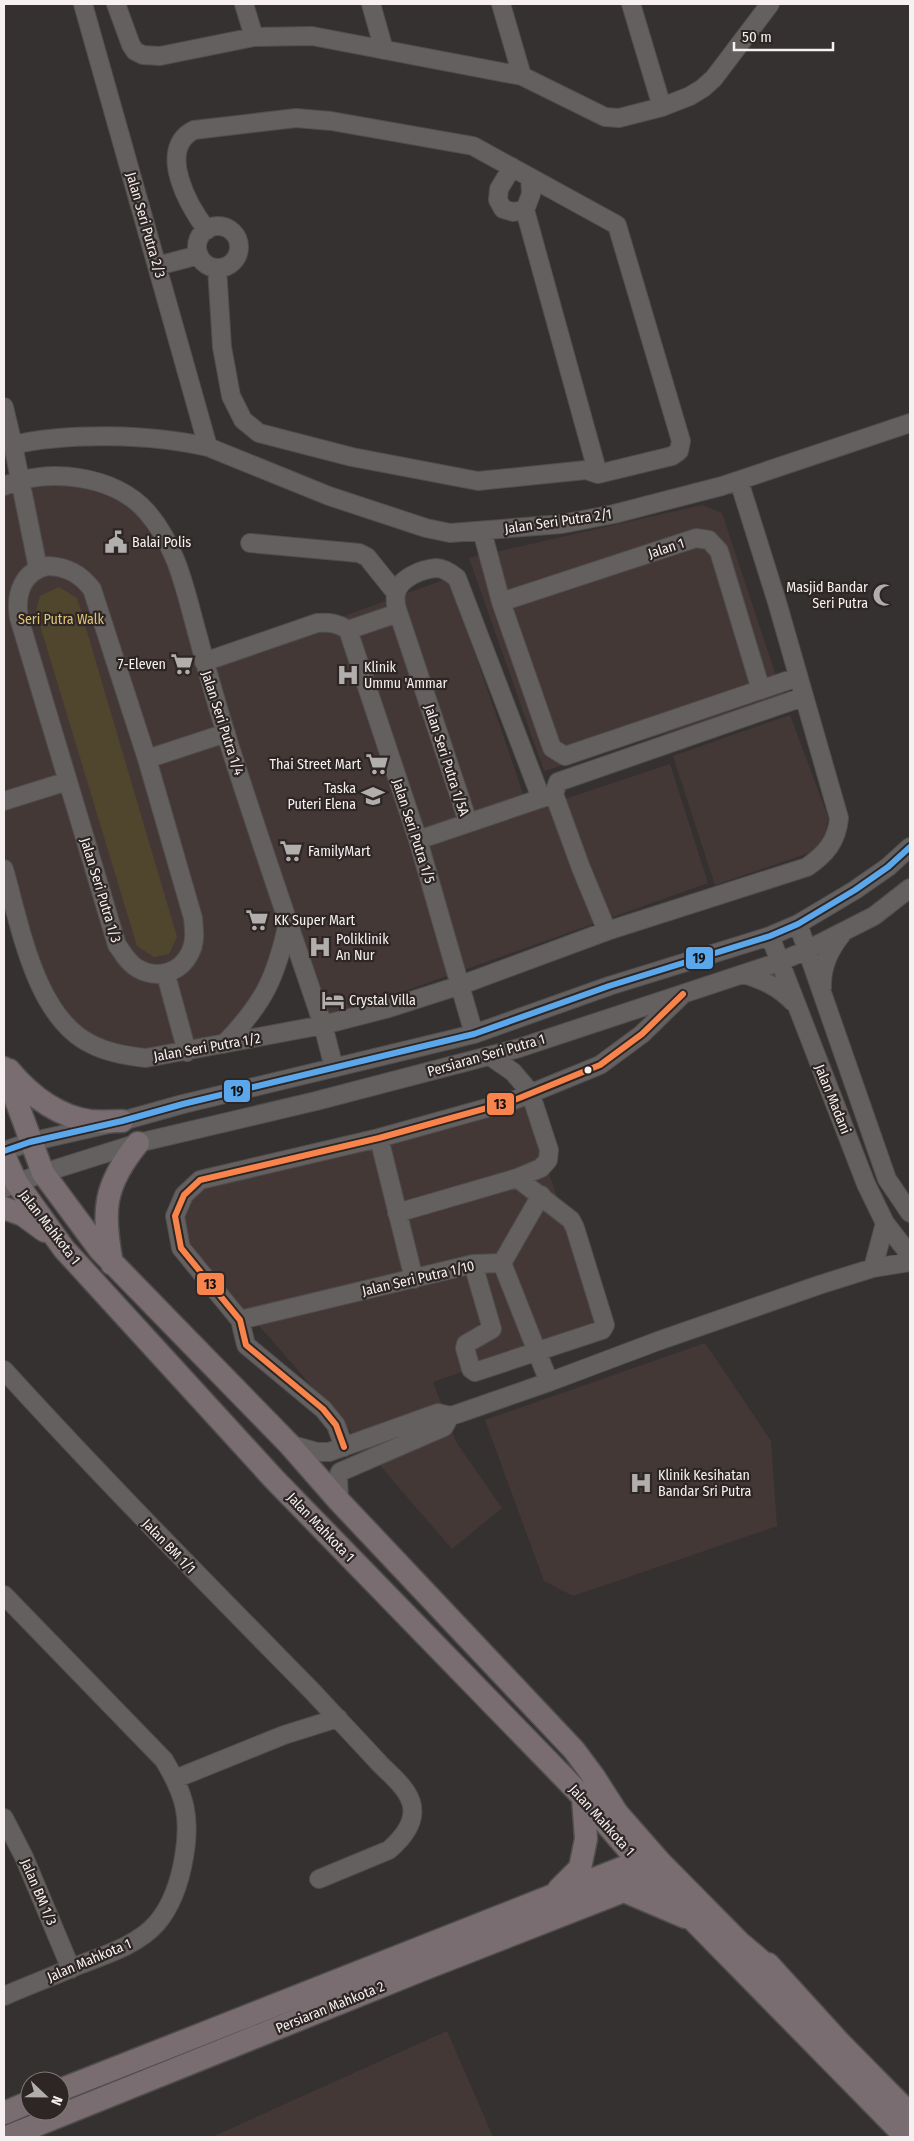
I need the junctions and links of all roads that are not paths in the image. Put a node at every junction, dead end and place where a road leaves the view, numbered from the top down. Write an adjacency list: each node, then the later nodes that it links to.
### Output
1 (83, 4): 17 (street, Jalan Seri Putra 2/3)
2 (116, 4): 8 (street)
3 (244, 4): 8 (street)
4 (371, 4): 9 (street)
5 (501, 4): 10 (street)
6 (631, 4): 11 (street)
7 (766, 6): 11 (street)
8 (254, 37): 9 (street)
9 (384, 50): 10 (street)
10 (522, 76): 11 (street)
11 (662, 107)
12 (512, 167): 13 (street); 14 (street); 15 (street)
13 (530, 177): 14 (street); 23 (street)
14 (525, 210): 23 (street)
15 (207, 230): 16 (street); 18 (street)
16 (200, 255): 17 (street); 18 (street)
17 (158, 266): 22 (street, Jalan Seri Putra 2/3)
18 (217, 268): 23 (street)
19 (4, 407): 21 (street)
20 (910, 423): 24 (street, Jalan Seri Putra 2/1)
21 (14, 445): 22 (street, Jalan Seri Putra 2/1); 25 (street)
22 (208, 447): 26 (street, Jalan Seri Putra 2/1)
23 (598, 474)
24 (739, 481): 26 (street, Jalan Seri Putra 2/1); 34 (street, Jalan Seri Putra 1/2)
25 (12, 483): 28 (street); 33 (street, Jalan Seri Putra 1/4)
26 (482, 531): 30 (street)
27 (250, 543): 29 (street)
28 (38, 568): 38 (street); 39 (street, Jalan Seri Putra 1/3)
29 (396, 593): 31 (street, Jalan Seri Putra 1/5A); 40 (street)
30 (501, 602): 35 (street); 35 (street, Jalan 1)
31 (398, 613): 32 (street); 42 (street, Jalan Seri Putra 1/5A)
32 (348, 630): 33 (street); 43 (street, Jalan Seri Putra 1/5)
33 (204, 662): 37 (street, Jalan Seri Putra 1/4)
34 (798, 677): 35 (street); 36 (street, Jalan Seri Putra 1/2)
35 (761, 690)
36 (804, 697): 40 (street); 50 (street, Jalan Seri Putra 1/2)
37 (226, 733): 38 (street); 47 (street, Jalan Seri Putra 1/4)
38 (146, 759): 55 (street)
39 (68, 781): 41 (street); 55 (street, Jalan Seri Putra 1/3)
40 (547, 796): 42 (street); 50 (street)
41 (4, 801)
42 (468, 822): 43 (street)
43 (418, 840): 56 (street, Jalan Seri Putra 1/5)
44 (910, 847): 48 (street, Persiaran Seri Putra 1)
45 (4, 869): 66 (street, Jalan Seri Putra 1/2)
46 (910, 888): 49 (street, Persiaran Seri Putra 1)
47 (288, 921): 62 (street, Jalan Seri Putra 1/4); 64 (street)
48 (798, 924): 51 (street, Persiaran Seri Putra 1); 52 (street, Jalan Madani)
49 (846, 930): 52 (street, Persiaran Seri Putra 1); 58 (street)
50 (607, 931): 56 (street, Jalan Seri Putra 1/2)
51 (770, 936): 53 (street, Jalan Madani); 61 (street, Persiaran Seri Putra 1)
52 (807, 950): 53 (street, Persiaran Seri Putra 1); 58 (street, Jalan Madani)
53 (778, 962): 54 (street, Persiaran Seri Putra 1); 59 (street, Jalan Madani)
54 (743, 974): 57 (street, Persiaran Seri Putra 1); 59 (street)
55 (166, 975): 66 (street)
56 (461, 986): 60 (street, Jalan Seri Putra 1/5); 62 (street, Jalan Seri Putra 1/2)
57 (683, 994): 65 (street, Persiaran Seri Putra 1); 73 (street)
58 (822, 994): 86 (street, Jalan Madani)
59 (795, 1005): 87 (street, Jalan Madani)
60 (466, 1009): 61 (street); 63 (street, Jalan Seri Putra 1/5)
61 (501, 1026): 63 (street, Persiaran Seri Putra 1)
62 (325, 1031): 64 (street, Jalan Seri Putra 1/2); 68 (street); 71 (street, Jalan Seri Putra 1/4); 72 (street)
63 (474, 1034): 65 (street); 68 (street, Persiaran Seri Putra 1)
64 (224, 1044): 66 (street, Jalan Seri Putra 1/2)
65 (518, 1048): 67 (street, Persiaran Seri Putra 1)
66 (187, 1052)
67 (490, 1056): 73 (street); 74 (street, Persiaran Seri Putra 1)
68 (360, 1062): 71 (street, Persiaran Seri Putra 1)
69 (4, 1063): 75 (main road)
70 (4, 1068): 77 (main road, Jalan Mahkota 1)
71 (334, 1068): 72 (street, Persiaran Seri Putra 1); 74 (street)
72 (305, 1076): 75 (street, Persiaran Seri Putra 1)
73 (530, 1092): 76 (street); 81 (street)
74 (316, 1101): 78 (street, Persiaran Seri Putra 1)
75 (122, 1121): 77 (street, Persiaran Seri Putra 1)
76 (379, 1138): 85 (street); 96 (street)
77 (30, 1142): 79 (street, Persiaran Seri Putra 1); 80 (main road, Jalan Mahkota 1)
78 (138, 1143): 80 (street, Persiaran Seri Putra 1); 92 (main road)
79 (4, 1153): 82 (main road, Jalan Mahkota 1)
80 (43, 1173): 82 (street, Persiaran Seri Putra 1); 92 (main road, Jalan Mahkota 1)
81 (517, 1178): 83 (street); 85 (street)
82 (10, 1185): 88 (main road, Jalan Mahkota 1)
83 (540, 1195): 91 (street); 97 (street)
84 (4, 1208): 88 (main road)
85 (397, 1213): 95 (street)
86 (910, 1213)
87 (886, 1223): 89 (street, Jalan Madani); 94 (street)
88 (64, 1249): 108 (main road, Jalan Mahkota 1)
89 (910, 1255)
90 (910, 1262): 94 (street)
91 (502, 1263): 93 (street, Jalan Seri Putra 1/10); 97 (street)
92 (112, 1264): 101 (main road, Jalan Mahkota 1)
93 (473, 1264): 95 (street, Jalan Seri Putra 1/10); 97 (street)
94 (873, 1268): 99 (street)
95 (414, 1279): 96 (street, Jalan Seri Putra 1/10)
96 (240, 1320): 102 (street)
97 (539, 1352): 99 (street)
98 (4, 1370): 105 (street, Jalan BM 1/1)
99 (549, 1382): 100 (street)
100 (452, 1415): 102 (street); 103 (street)
101 (289, 1444): 102 (street); 103 (main road, Jalan Mahkota 1)
102 (344, 1447)
103 (339, 1501): 106 (main road, Jalan Mahkota 1)
104 (4, 1595): 107 (street, Jalan Mahkota 1)
105 (338, 1718): 107 (street); 111 (street, Jalan BM 1/1)
106 (594, 1777): 110 (main road); 116 (main road)
107 (176, 1779): 115 (street, Jalan Mahkota 1)
108 (583, 1797): 110 (main road, Jalan Mahkota 1); 113 (main road)
109 (4, 1818): 115 (street, Jalan BM 1/3)
110 (651, 1867): 112 (main road, Persiaran Mahkota 2); 113 (main road, Persiaran Mahkota 2); 114 (main road); 116 (main road)
111 (319, 1879)
112 (624, 1891): 114 (main road); 121 (main road, Persiaran Mahkota 2)
113 (551, 1896): 118 (main road, Persiaran Mahkota 2)
114 (694, 1921): 123 (main road)
115 (71, 1969): 117 (street, Jalan Mahkota 1)
116 (778, 1975): 120 (main road)
117 (4, 1996)
118 (70, 2086)
119 (19, 2107): 121 (street)
120 (910, 2114)
121 (37, 2132): 122 (main road, Persiaran Mahkota 2)
122 (7, 2137)
123 (906, 2137)

